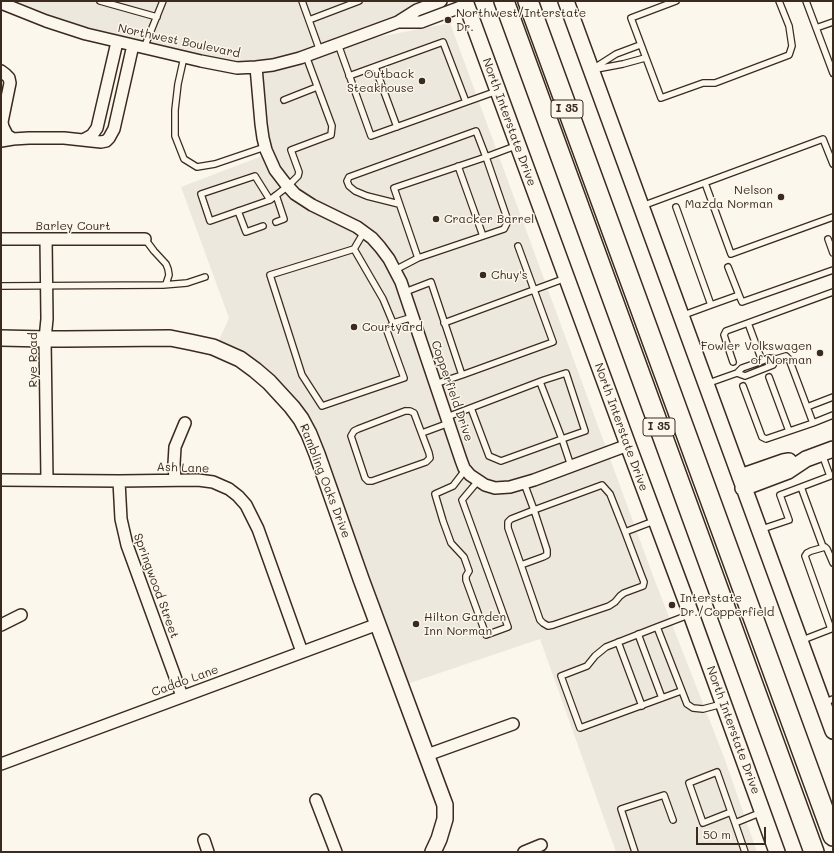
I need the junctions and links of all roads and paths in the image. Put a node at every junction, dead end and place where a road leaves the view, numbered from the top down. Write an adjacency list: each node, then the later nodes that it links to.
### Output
1 (100, 1): 14 (lane)
2 (163, 1): 14 (lane)
3 (302, 1): 15 (lane)
4 (359, 1): 15 (lane)
5 (441, 1): 16 (street, Northwest Boulevard)
6 (504, 1): 163 (highway, I 35)
7 (528, 1): 153 (highway, I 35)
8 (566, 1): 30 (main road)
9 (676, 1): 22 (lane)
10 (779, 1): 27 (lane)
11 (806, 1): 18 (lane)
12 (1, 3): 19 (street, Northwest Boulevard)
13 (466, 3): 16 (street, Northwest Boulevard); 35 (main road, North Interstate Drive)
14 (157, 17): 23 (lane)
15 (309, 20): 24 (lane)
16 (398, 22): 20 (street, Northwest Boulevard)
17 (833, 22): 18 (lane)
18 (816, 28): 32 (lane)
19 (117, 42): 21 (street, Northwest Boulevard); 40 (street)
20 (338, 44): 24 (street, Northwest Boulevard); 33 (lane)
21 (133, 45): 23 (street, Northwest Boulevard); 40 (street)
22 (640, 45): 27 (lane); 30 (lane)
23 (144, 48): 26 (street, Northwest Boulevard)
24 (320, 51): 25 (street, Northwest Boulevard)
25 (306, 56): 28 (street, Northwest Boulevard); 34 (lane)
26 (184, 57): 28 (street, Northwest Boulevard); 43 (lane)
27 (645, 58): 30 (lane)
28 (256, 67): 43 (street, Copperfield Drive)
29 (375, 67): 33 (lane); 37 (lane); 38 (lane)
30 (591, 70): 52 (main road)
31 (1, 71): 39 (street)
32 (833, 74)
33 (349, 76): 38 (lane)
34 (317, 87): 36 (lane); 48 (lane)
35 (498, 91): 37 (lane); 42 (main road, North Interstate Drive)
36 (284, 100)
37 (466, 102): 38 (lane)
38 (397, 127)
39 (13, 139): 40 (street); 41 (street)
40 (83, 140)
41 (1, 141)
42 (518, 145): 44 (lane); 72 (main road, North Interstate Drive)
43 (265, 147): 48 (street, Copperfield Drive)
44 (486, 157): 46 (lane); 51 (lane); 59 (lane)
45 (833, 164): 47 (lane)
46 (458, 166): 51 (lane); 59 (lane)
47 (705, 183): 52 (lane); 55 (lane)
48 (288, 186): 49 (lane); 58 (street, Copperfield Drive)
49 (276, 195): 50 (lane); 56 (lane)
50 (270, 200): 54 (lane); 54 (lane)
51 (399, 204): 67 (lane)
52 (641, 206): 81 (main road)
53 (676, 207): 80 (lane)
54 (238, 211): 57 (lane)
55 (833, 217)
56 (276, 222)
57 (263, 226)
58 (364, 232): 65 (lane); 69 (street, Copperfield Drive)
59 (483, 236): 67 (lane)
60 (145, 238): 62 (street, Barley Court); 73 (lane)
61 (1, 239): 62 (street, Barley Court)
62 (46, 239): 75 (street, Rye Road)
63 (828, 239): 66 (lane)
64 (518, 246): 76 (lane)
65 (354, 249): 85 (lane); 85 (lane)
66 (833, 253)
67 (418, 258): 69 (lane)
68 (728, 267): 79 (lane)
69 (396, 270): 77 (street, Copperfield Drive)
70 (833, 270): 79 (lane)
71 (205, 277): 73 (lane)
72 (566, 278): 76 (lane); 108 (main road, North Interstate Drive)
73 (166, 284): 75 (lane)
74 (1, 286): 75 (lane)
75 (46, 286): 87 (street, Rye Road)
76 (534, 290): 83 (lane); 92 (lane)
77 (404, 292): 82 (street, Copperfield Drive); 83 (lane)
78 (833, 292): 84 (lane)
79 (739, 295): 80 (lane)
80 (711, 305): 81 (lane)
81 (681, 316): 96 (main road)
82 (413, 318): 85 (lane); 95 (street, Copperfield Drive)
83 (444, 323): 92 (lane)
84 (748, 323): 89 (lane); 90 (lane)
85 (393, 324)
86 (1, 338): 87 (main road, Rambling Oaks Drive)
87 (45, 339): 114 (street, Rye Road); 130 (main road, Rambling Oaks Drive)
88 (776, 359): 89 (lane); 91 (lane); 99 (lane)
89 (762, 360): 91 (lane)
90 (734, 362)
91 (737, 373): 96 (lane)
92 (462, 375): 95 (lane)
93 (768, 377): 105 (lane)
94 (540, 382): 100 (lane); 107 (lane); 107 (lane)
95 (436, 384): 102 (street, Copperfield Drive)
96 (706, 384): 118 (main road)
97 (743, 386): 105 (lane)
98 (833, 397): 99 (lane)
99 (808, 407): 103 (lane)
100 (471, 408): 102 (lane); 107 (lane)
101 (833, 416): 103 (lane)
102 (448, 420): 106 (lane); 111 (street, Copperfield Drive)
103 (813, 422): 105 (lane)
104 (185, 423): 115 (street)
105 (789, 431)
106 (422, 433): 106 (lane)
107 (562, 439): 110 (lane)
108 (628, 445): 110 (street, Copperfield Drive); 122 (main road, North Interstate Drive)
109 (827, 451): 112 (lane); 118 (main road)
110 (571, 466): 119 (street, Copperfield Drive)
111 (466, 469): 117 (street, Copperfield Drive); 117 (lane)
112 (831, 476): 120 (lane)
113 (1, 480): 114 (street, Ash Lane)
114 (47, 480): 116 (street, Ash Lane)
115 (175, 480): 116 (street, Ash Lane); 137 (street, Ash Lane)
116 (119, 481): 139 (street, Springwood Street)
117 (478, 481): 119 (street, Copperfield Drive)
118 (742, 482): 123 (main road)
119 (524, 483): 121 (lane)
120 (801, 487): 123 (lane); 125 (lane)
121 (534, 510): 124 (lane); 127 (lane); 127 (lane)
122 (656, 521): 124 (lane); 128 (main road, North Interstate Drive)
123 (759, 531): 135 (main road)
124 (625, 532): 127 (lane)
125 (823, 547): 126 (lane); 133 (lane)
126 (833, 563)
127 (521, 565)
128 (691, 614): 132 (lane); 142 (main road, North Interstate Drive)
129 (21, 615): 131 (street)
130 (378, 624): 137 (street, Caddo Lane); 146 (main road, Rambling Oaks Drive)
131 (1, 625)
132 (657, 627): 134 (lane); 138 (lane)
133 (832, 630): 135 (lane)
134 (638, 634): 136 (lane); 140 (lane)
135 (800, 641): 141 (main road)
136 (618, 642): 143 (lane); 143 (lane)
137 (302, 652): 139 (street, Caddo Lane)
138 (681, 691): 140 (lane); 142 (lane)
139 (182, 696): 147 (street, Caddo Lane)
140 (662, 698): 143 (lane)
141 (828, 701): 145 (main road)
142 (723, 703): 150 (main road, North Interstate Drive)
143 (642, 706)
144 (513, 724): 146 (street)
145 (833, 731)
146 (427, 755): 158 (main road, Rambling Oaks Drive)
147 (1, 764)
148 (316, 800): 157 (street)
149 (731, 812): 149 (lane); 152 (lane)
150 (763, 812): 152 (lane); 162 (main road, North Interstate Drive)
151 (672, 820): 160 (lane)
152 (735, 823): 161 (lane)
153 (833, 836)
154 (204, 840): 156 (street)
155 (541, 845): 159 (street)
156 (208, 852)
157 (336, 852)
158 (433, 852)
159 (524, 852)
160 (635, 852)
161 (745, 852)
162 (776, 852)
163 (814, 852)

